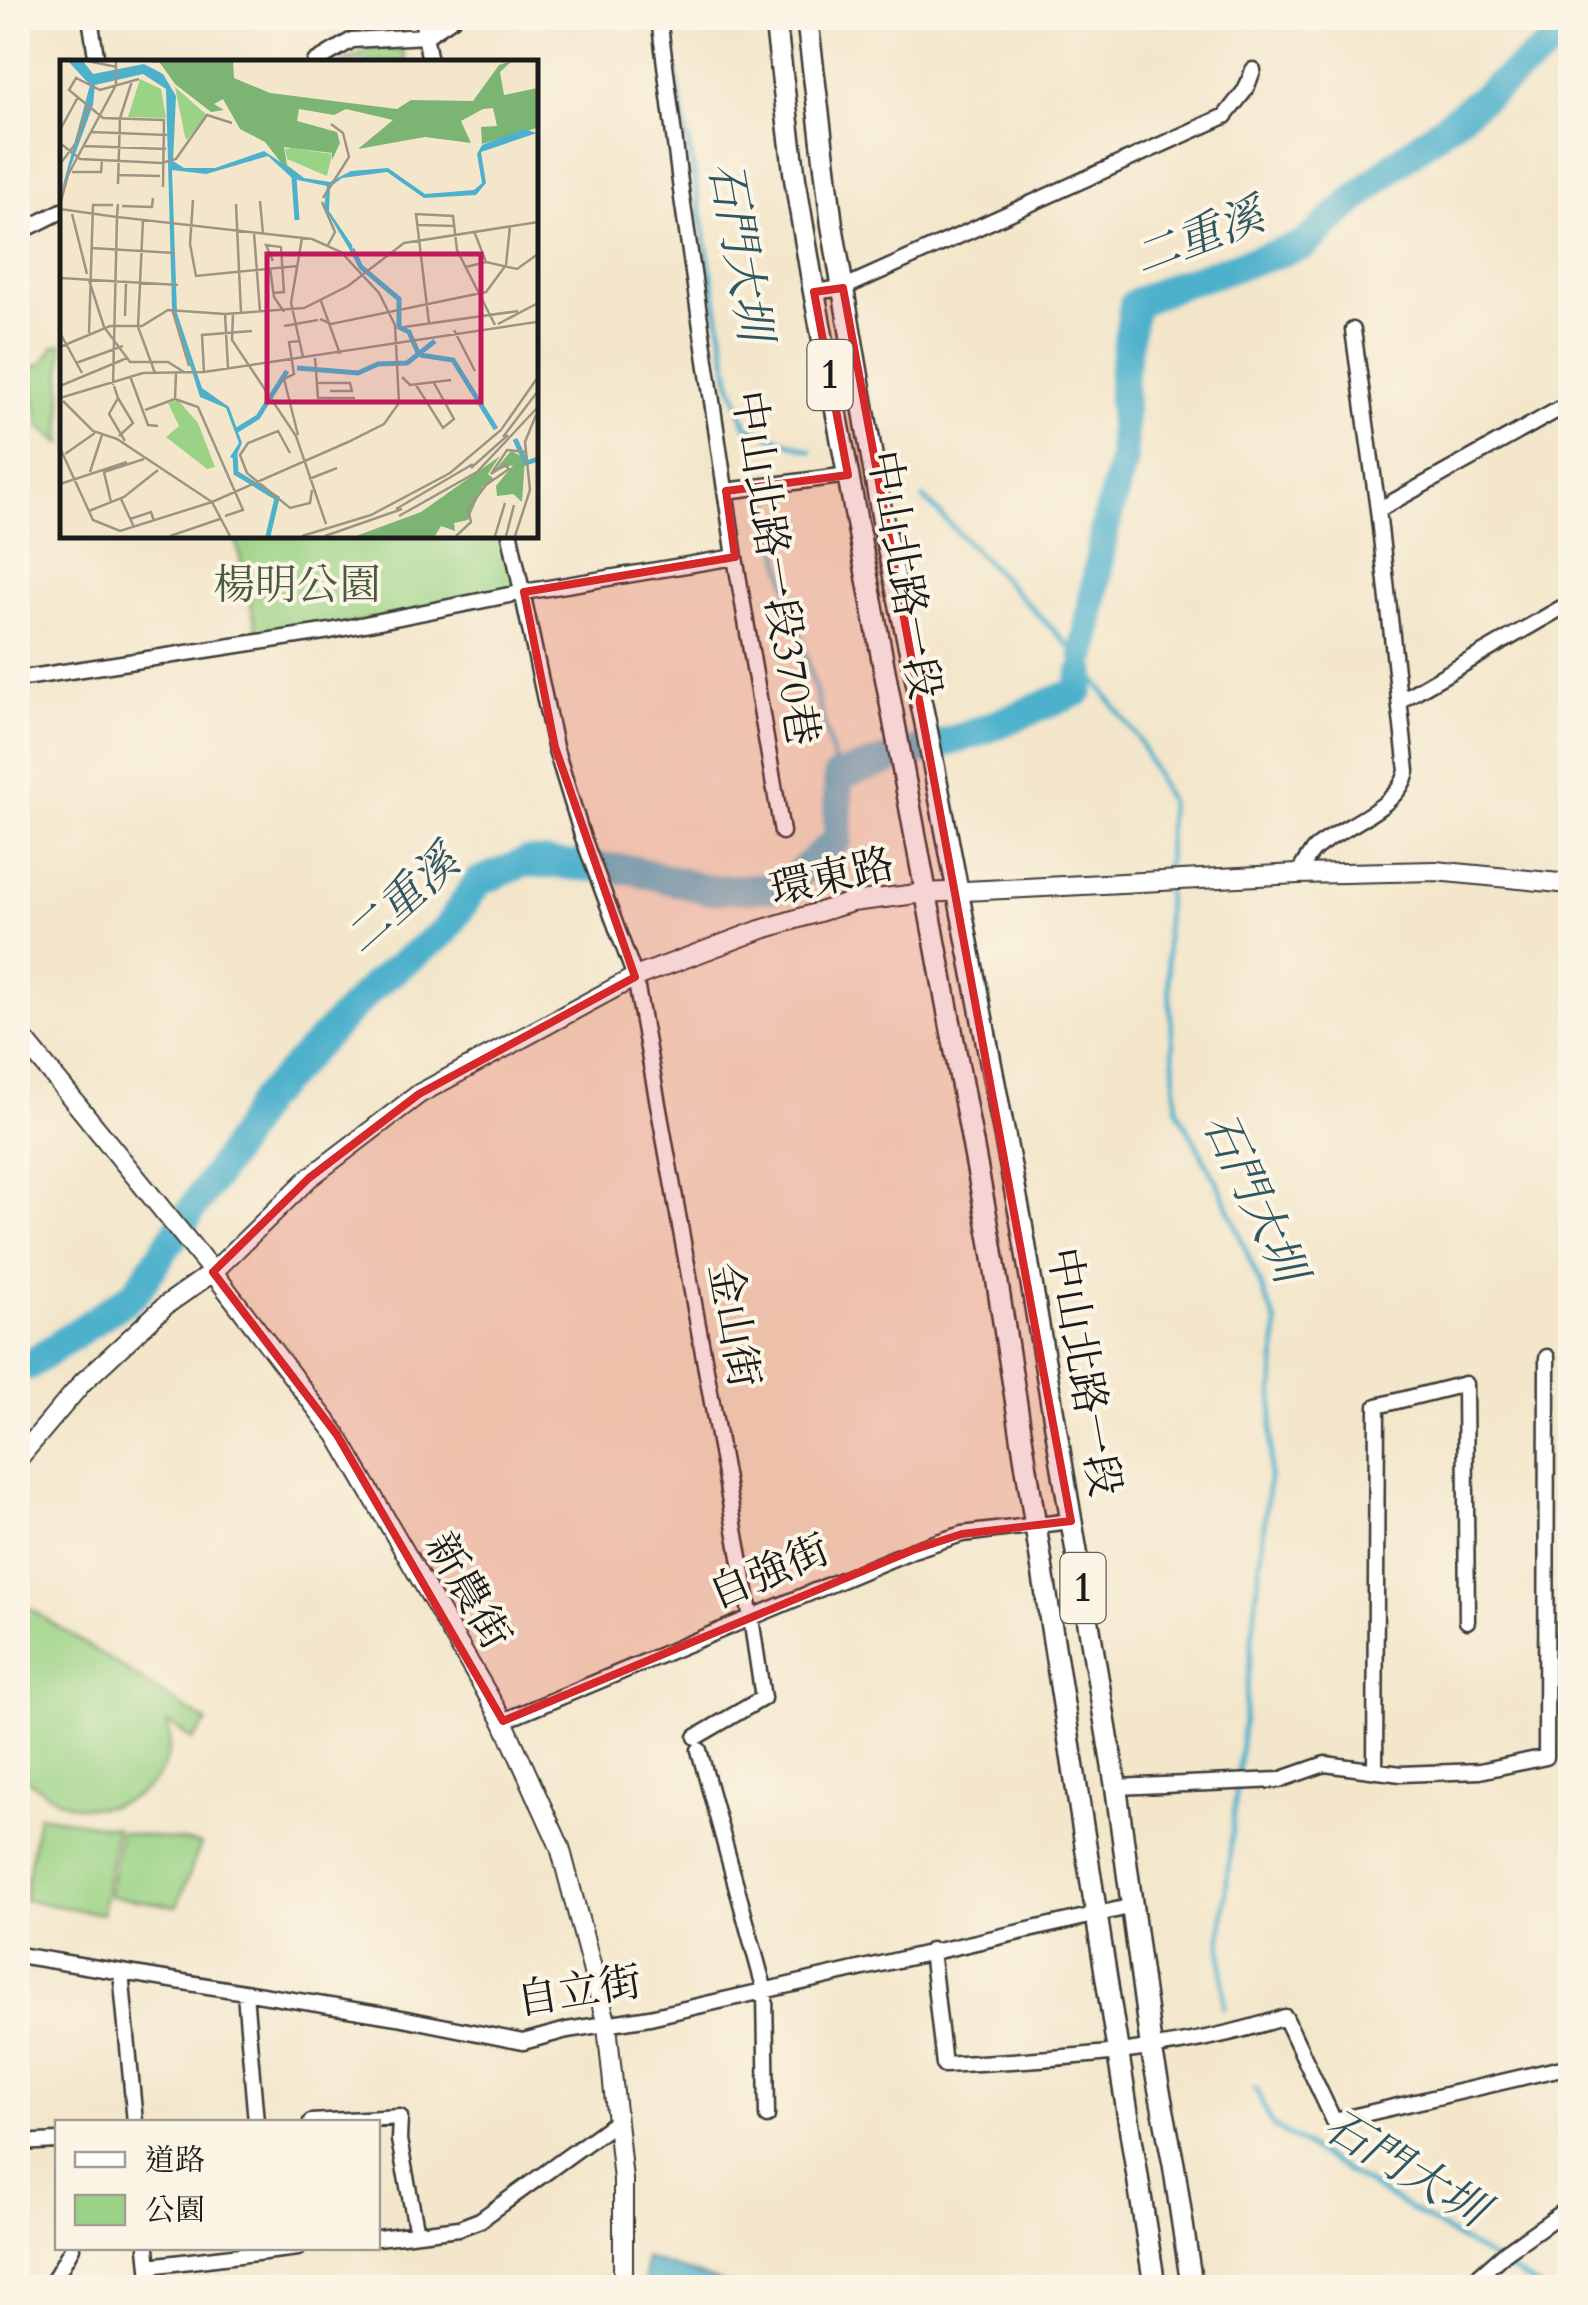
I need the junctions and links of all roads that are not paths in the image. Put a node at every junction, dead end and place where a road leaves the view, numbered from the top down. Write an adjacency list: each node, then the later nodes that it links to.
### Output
1 (90, 18): 8 (street)
2 (422, 18): 7 (street)
3 (454, 18): 7 (street)
4 (658, 18): 21 (street, 中山北路一段370巷)
5 (774, 18): 13 (main road, 中山北路一段 / 1)
6 (806, 18): 12 (main road, 中山北路一段 / 1)
7 (426, 36): 9 (street); 10 (street)
8 (97, 60)
9 (318, 60)
10 (430, 60)
11 (1253, 70): 16 (street)
12 (815, 85): 13 (main road); 16 (main road, 中山北路一段 / 1)
13 (783, 88): 17 (main road, 中山北路一段 / 1)
14 (60, 212): 15 (street)
15 (18, 233)
16 (842, 288): 17 (street); 32 (main road, 中山北路一段 / 1)
17 (814, 292): 20 (main road, 中山北路一段 / 1)
18 (1353, 330): 22 (street)
19 (1570, 403): 22 (street)
20 (848, 475): 21 (street); 33 (main road, 中山北路一段 / 1)
21 (726, 491): 24 (street, 中山北路一段370巷)
22 (1378, 510): 28 (street)
23 (511, 538): 25 (street)
24 (735, 557): 25 (street); 29 (street, 中山北路一段370巷)
25 (524, 592): 27 (street); 34 (street, 金山街)
26 (1570, 603): 28 (street)
27 (18, 679)
28 (1401, 700): 30 (street)
29 (782, 832)
30 (1298, 874): 31 (street, 環東路); 32 (street, 環東路)
31 (1570, 884)
32 (958, 891): 33 (street, 環東路); 39 (main road, 中山北路一段 / 1)
33 (925, 893): 34 (street, 環東路); 40 (main road, 中山北路一段 / 1)
34 (635, 978): 36 (street, 環東路); 41 (street, 金山街)
35 (18, 1032): 36 (street, 新農街)
36 (213, 1271): 38 (street, 環東路); 43 (street, 新農街)
37 (1547, 1358): 44 (street)
38 (18, 1459)
39 (1071, 1521): 40 (street, 自強街); 45 (main road, 中山北路一段 / 1)
40 (1036, 1524): 41 (street, 自強街); 47 (main road, 中山北路一段 / 1)
41 (751, 1618): 43 (street, 自強街); 51 (street, 金山街)
42 (1466, 1621): 44 (street)
43 (504, 1721): 53 (street, 新農街)
44 (1376, 1771): 45 (street)
45 (1116, 1787): 46 (main road, 中山北路一段 / 1)
46 (1132, 1906): 47 (street, 自立街); 54 (main road, 中山北路一段 / 1)
47 (1095, 1914): 48 (street, 自立街); 55 (main road, 中山北路一段 / 1)
48 (931, 1950): 51 (street, 自立街); 55 (street)
49 (18, 1955): 50 (street, 自立街)
50 (120, 1972): 52 (street, 自立街); 58 (street)
51 (765, 1991): 53 (street, 自立街); 57 (street)
52 (245, 1992): 53 (street, 自立街); 59 (street)
53 (608, 2025): 61 (street, 新農街)
54 (1151, 2047): 55 (street); 56 (street); 75 (main road, 中山北路一段 / 1)
55 (1117, 2054): 74 (main road, 中山北路一段 / 1)
56 (1570, 2066)
57 (767, 2116)
58 (135, 2120)
59 (256, 2120)
60 (347, 2120): 65 (street)
61 (617, 2121): 65 (street); 73 (street, 新農街)
62 (55, 2141): 63 (street)
63 (18, 2143)
64 (1570, 2207): 76 (street)
65 (417, 2233): 66 (street)
66 (380, 2238)
67 (71, 2250): 71 (street)
68 (147, 2250): 70 (street)
69 (265, 2250): 70 (street)
70 (149, 2266): 72 (street)
71 (49, 2288)
72 (151, 2288)
73 (623, 2288)
74 (1155, 2288)
75 (1192, 2288)
76 (1465, 2288)

